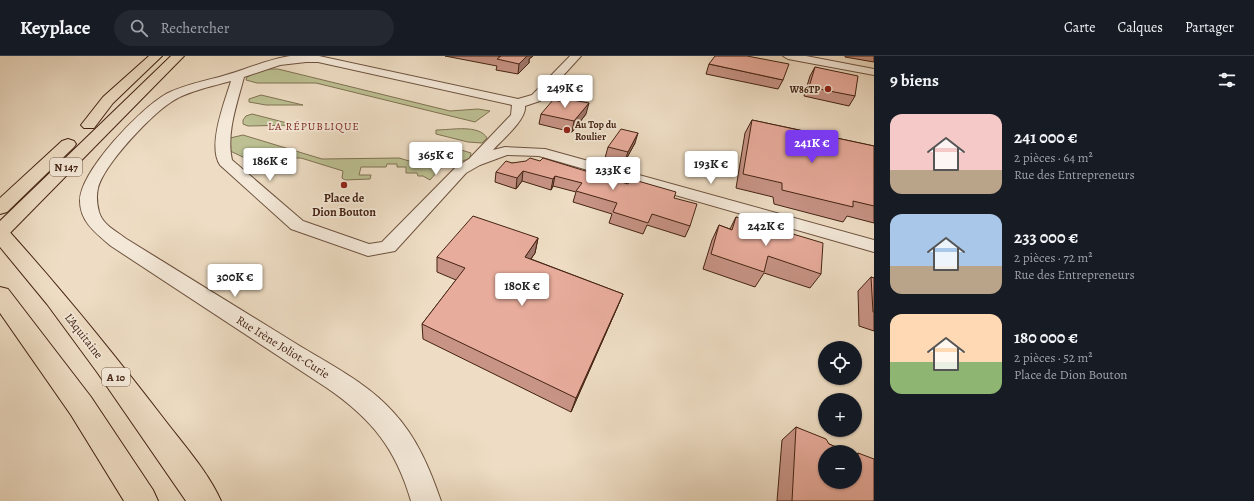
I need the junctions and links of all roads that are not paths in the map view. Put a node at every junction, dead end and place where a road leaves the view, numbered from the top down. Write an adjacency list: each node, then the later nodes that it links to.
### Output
1 (156, 56): 14 (highway)
2 (163, 56): 14 (highway, N 147)
3 (178, 56): 10 (highway, N 147)
4 (184, 56): 10 (highway)
5 (576, 56): 12 (street)
6 (788, 56): 7 (street)
7 (874, 72)
8 (239, 75): 9 (street, Rue Irène Joliot-Curie); 11 (street); 12 (street)
9 (184, 91): 11 (street); 26 (street, Rue Irène Joliot-Curie)
10 (132, 102): 19 (highway, N 147)
11 (232, 103): 16 (street)
12 (518, 103): 13 (street)
13 (509, 124): 15 (street); 16 (street)
14 (84, 130): 17 (highway); 18 (highway, N 147)
15 (540, 152): 16 (street); 20 (street)
16 (474, 162)
17 (0, 200)
18 (0, 208)
19 (0, 233): 25 (highway, L'Aquitaine / A 10)
20 (874, 246)
21 (0, 295): 23 (highway)
22 (0, 310): 23 (highway)
23 (32, 341): 24 (highway)
24 (142, 501)
25 (205, 501)
26 (426, 501)

